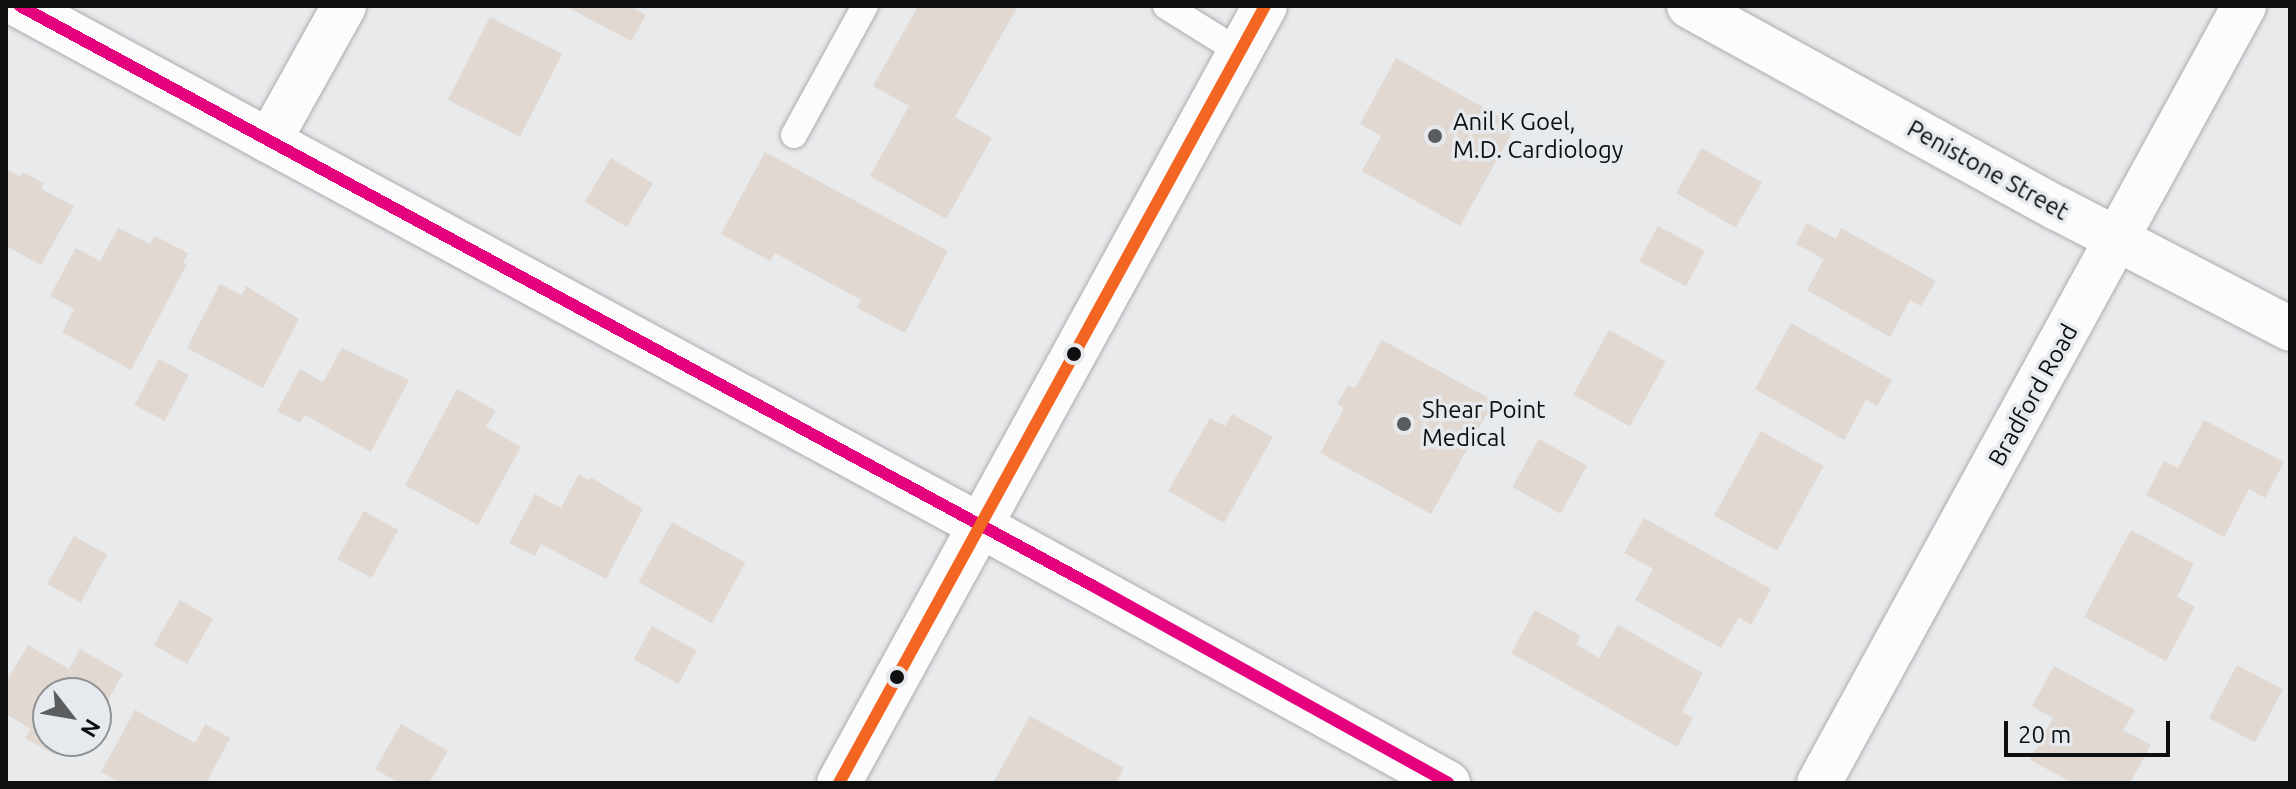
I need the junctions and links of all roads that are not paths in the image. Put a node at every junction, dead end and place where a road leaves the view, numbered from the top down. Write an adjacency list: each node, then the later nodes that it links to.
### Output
1 (20, 6): 10 (street)
2 (344, 6): 10 (street)
3 (865, 6): 9 (lane)
4 (1166, 6): 8 (lane)
5 (1265, 6): 8 (street)
6 (1689, 6): 11 (street, Penistone Street)
7 (2244, 6): 11 (street, Bradford Road)
8 (1240, 52): 13 (street)
9 (794, 135)
10 (269, 141): 13 (street)
11 (2118, 241): 12 (street, Penistone Street); 16 (street, Bradford Road)
12 (2290, 329)
13 (981, 526): 14 (street); 15 (street)
14 (839, 783)
15 (1448, 783)
16 (1819, 783)

